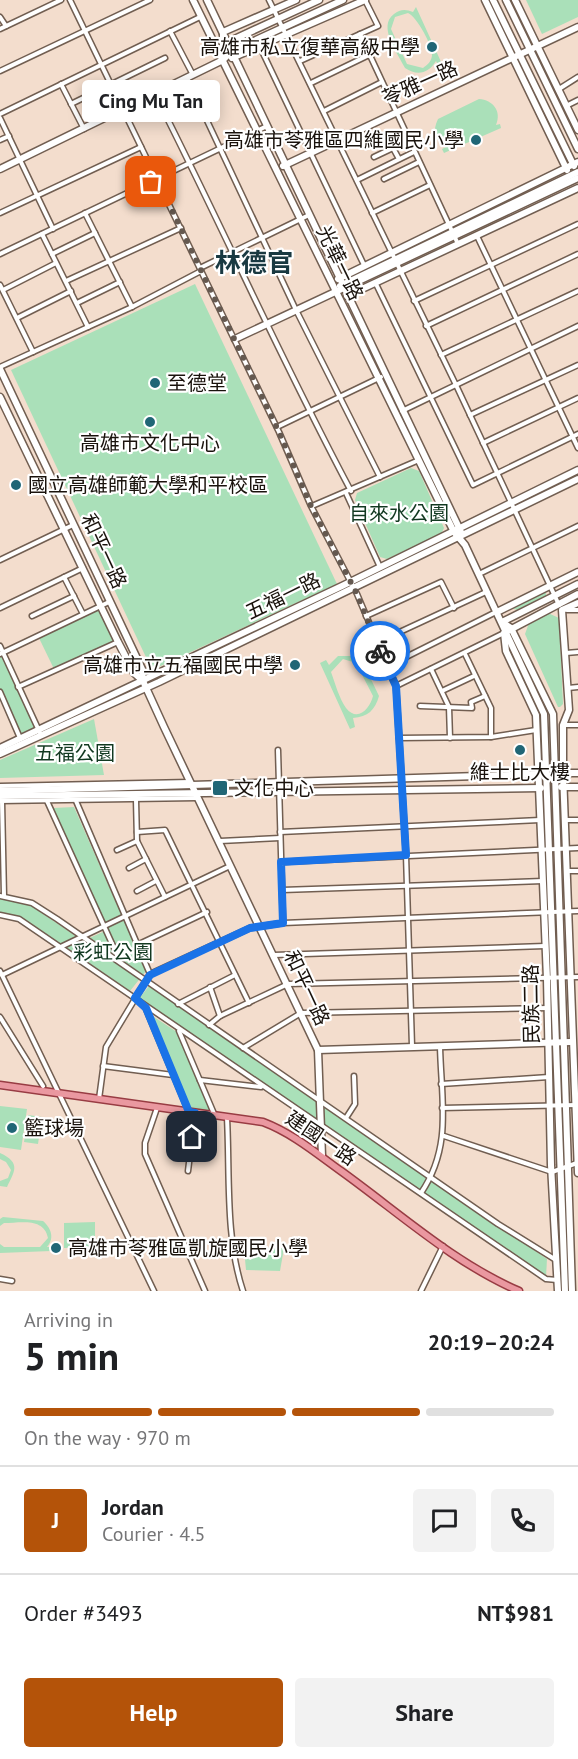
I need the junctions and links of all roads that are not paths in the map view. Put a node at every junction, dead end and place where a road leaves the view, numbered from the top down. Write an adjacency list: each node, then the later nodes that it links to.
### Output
1 (61, 0): 19 (street)
2 (70, 0): 23 (street)
3 (150, 0): 23 (street)
4 (193, 0): 16 (street, 光華一路)
5 (207, 0): 25 (street, 光華一路)
6 (269, 0): 15 (street)
7 (296, 0): 15 (street)
8 (319, 0): 18 (street)
9 (343, 0): 20 (street)
10 (365, 0): 26 (street); 27 (street)
11 (485, 0): 34 (street)
12 (493, 0): 34 (street)
13 (506, 0): 32 (street)
14 (515, 0): 30 (street)
15 (274, 10): 18 (street); 25 (street)
16 (201, 16): 24 (street); 37 (street, 光華一路)
17 (0, 17): 19 (street)
18 (278, 18): 20 (street); 28 (street)
19 (6, 26): 22 (street)
20 (283, 27): 27 (street); 31 (street)
21 (578, 27): 30 (street, 苓雅一路)
22 (0, 29)
23 (85, 30): 39 (street); 40 (street)
24 (170, 31): 39 (street); 41 (street)
25 (223, 32): 28 (street, 光華一路); 37 (street)
26 (360, 34): 33 (street); 38 (street)
27 (287, 35): 29 (street); 38 (street)
28 (228, 42): 31 (street, 光華一路); 37 (street)
29 (260, 47): 36 (street); 66 (street)
30 (538, 47): 32 (street, 苓雅一路); 47 (street)
31 (232, 51): 36 (street, 光華一路); 37 (street)
32 (531, 51): 34 (street, 苓雅一路); 65 (street)
33 (369, 55): 43 (street); 46 (street)
34 (517, 57): 54 (street, 苓雅一路); 74 (street)
35 (165, 58): 45 (street)
36 (236, 58): 37 (street); 56 (street, 光華一路)
37 (223, 60): 41 (street); 59 (street, 光華一路)
38 (300, 61): 46 (street)
39 (101, 64): 44 (street); 45 (street)
40 (0, 71)
41 (190, 76): 48 (street); 64 (street)
42 (578, 77): 47 (street)
43 (382, 82): 53 (street); 54 (street)
44 (61, 84): 50 (street); 55 (street)
45 (111, 84): 50 (street); 52 (street)
46 (311, 84): 53 (street)
47 (558, 89): 51 (street)
48 (155, 94): 52 (street); 72 (street)
49 (578, 100): 51 (street)
50 (71, 104): 57 (street)
51 (566, 106): 58 (street)
52 (123, 110): 57 (street); 63 (street)
53 (324, 111): 62 (street)
54 (396, 111): 62 (street, 苓雅一路); 67 (street)
55 (0, 116): 60 (street)
56 (267, 126): 59 (street); 73 (street, 光華一路)
57 (84, 129): 70 (street)
58 (578, 130)
59 (257, 131): 64 (street); 75 (street, 光華一路)
60 (9, 136): 61 (street); 70 (street)
61 (0, 140)
62 (337, 140): 66 (street, 苓雅一路); 80 (street)
63 (141, 147): 78 (street); 83 (street)
64 (221, 148): 72 (street); 100 (street)
65 (578, 149)
66 (311, 152): 73 (street, 苓雅一路); 109 (street)
67 (414, 152): 69 (street); 71 (street)
68 (374, 157): 69 (street)
69 (399, 159): 80 (street)
70 (20, 160): 76 (street); 83 (street)
71 (419, 162): 79 (street); 81 (street)
72 (190, 163): 78 (street); 102 (street)
73 (286, 164): 75 (street, 苓雅一路); 89 (street, 光華一路)
74 (572, 165): 77 (street); 84 (street)
75 (276, 169): 90 (street, 光華一路)
76 (0, 170)
77 (575, 176): 82 (street); 85 (street)
78 (157, 179): 87 (street); 94 (street)
79 (384, 179)
80 (357, 180): 88 (street)
81 (430, 185): 88 (street); 92 (street)
82 (577, 190): 91 (street)
83 (37, 195): 86 (street); 95 (street)
84 (501, 199): 85 (street); 92 (street)
85 (506, 209): 91 (street); 98 (street)
86 (0, 213)
87 (85, 213): 95 (street); 96 (street)
88 (372, 213): 106 (street)
89 (309, 214): 90 (street); 115 (street, 光華一路)
90 (300, 219): 100 (street); 120 (street, 光華一路)
91 (512, 219): 99 (street)
92 (448, 224): 98 (street); 106 (street)
93 (578, 224): 110 (street)
94 (181, 228): 107 (street); 111 (street)
95 (53, 229): 97 (street)
96 (95, 232): 104 (street); 107 (street)
97 (42, 234): 103 (street); 104 (street)
98 (453, 234): 101 (street); 106 (street)
99 (477, 236): 101 (street); 110 (street)
100 (263, 237): 102 (street); 126 (street)
101 (458, 245): 112 (street)
102 (233, 252): 111 (street); 129 (street)
103 (0, 254)
104 (52, 254): 108 (street)
105 (578, 254): 118 (street)
106 (393, 258): 109 (street); 112 (street); 115 (street)
107 (109, 260): 113 (street); 114 (street)
108 (57, 263): 113 (street); 117 (street)
109 (364, 265): 115 (street)
110 (491, 265): 118 (street); 123 (street)
111 (200, 269): 125 (street); 133 (street)
112 (400, 272): 116 (street); 123 (street)
113 (66, 280): 119 (street)
114 (120, 282): 124 (street); 125 (street)
115 (342, 282): 120 (street); 120 (street); 122 (street, 光華一路)
116 (376, 284): 122 (street); 145 (street)
117 (1, 287): 127 (street)
118 (503, 290): 128 (street); 130 (street)
119 (71, 291): 124 (street); 127 (street)
120 (336, 291): 122 (street); 126 (street); 140 (street, 光華一路)
121 (578, 291): 128 (street)
122 (349, 297): 139 (street, 光華一路)
123 (414, 301): 130 (street)
124 (77, 303): 132 (street)
125 (132, 307): 132 (street)
126 (296, 310): 129 (street); 144 (street)
127 (17, 318): 135 (street)
128 (517, 319): 134 (street); 136 (street)
129 (265, 325): 133 (street); 149 (street)
130 (426, 326): 136 (street)
131 (578, 326): 134 (street)
132 (88, 327): 135 (street)
133 (234, 339): 152 (street)
134 (531, 348): 141 (street); 142 (street)
135 (33, 352): 138 (street)
136 (441, 355): 142 (street)
137 (578, 365): 141 (street)
138 (0, 368): 166 (street, 和平一路)
139 (387, 375): 140 (street); 148 (street, 光華一路)
140 (379, 378): 144 (street); 150 (street, 光華一路)
141 (546, 380): 147 (street); 151 (street)
142 (456, 385): 145 (street); 151 (street)
143 (0, 397): 169 (street, 和平一路)
144 (338, 397): 149 (street); 160 (street)
145 (430, 398): 148 (street); 159 (street)
146 (578, 398): 147 (street)
147 (559, 407): 154 (street); 155 (street)
148 (404, 410): 150 (street); 168 (street, 光華一路)
149 (308, 411): 152 (street); 162 (street)
150 (396, 414): 157 (street, 光華一路)
151 (470, 415): 155 (street)
152 (277, 427): 164 (street)
153 (578, 434): 154 (street)
154 (573, 437): 156 (street); 159 (street)
155 (483, 443): 159 (street)
156 (578, 448)
157 (418, 460): 160 (street); 170 (street, 光華一路)
158 (578, 470): 163 (street, 五福一路)
159 (498, 474): 163 (street)
160 (380, 477): 162 (street)
161 (578, 479): 165 (street, 五福一路)
162 (348, 492): 164 (street); 174 (street)
163 (511, 502): 165 (street); 168 (street, 五福一路)
164 (311, 506): 179 (street)
165 (515, 510): 171 (street, 五福一路); 172 (street)
166 (74, 525): 169 (street); 187 (street, 和平一路)
167 (578, 526): 172 (street)
168 (462, 528): 170 (street, 五福一路); 171 (street)
169 (63, 530): 173 (street); 175 (street, 和平一路)
170 (454, 532): 171 (street, 光華一路); 174 (street, 五福一路)
171 (461, 538): 177 (street, 光華一路); 182 (street, 五福一路)
172 (532, 548): 177 (street); 181 (street)
173 (0, 560)
174 (380, 567): 179 (street, 五福一路)
175 (83, 568): 178 (street); 190 (street, 和平一路)
176 (578, 572): 181 (street)
177 (479, 574): 183 (street, 光華一路)
178 (64, 577): 186 (street); 191 (street)
179 (350, 582): 182 (street); 212 (street, 五福一路)
180 (578, 584): 185 (street)
181 (549, 585): 185 (street); 195 (street)
182 (354, 589): 198 (street); 212 (street, 五福一路)
183 (487, 591): 192 (street); 195 (street, 光華一路)
184 (578, 594): 188 (street)
185 (554, 595): 188 (street); 199 (street)
186 (74, 596): 196 (street); 197 (street)
187 (109, 602): 190 (street); 212 (street, 和平一路)
188 (558, 603): 193 (street); 200 (street)
189 (578, 603): 193 (street)
190 (101, 606): 196 (street); 202 (street, 和平一路)
191 (0, 608)
192 (454, 608): 198 (street); 203 (street)
193 (562, 610): 194 (street); 207 (street, 民族二路)
194 (578, 610)
195 (497, 612): 199 (street, 光華一路); 209 (street)
196 (83, 614): 206 (street)
197 (32, 616)
198 (366, 616): 203 (street)
199 (502, 621): 200 (street, 光華一路); 201 (street, 光華一路)
200 (511, 628): 201 (street); 223 (street, 光華一路)
201 (504, 633): 208 (street); 222 (street, 光華一路); 224 (street, 光華一路)
202 (118, 642): 212 (street, 和平一路); 214 (street)
203 (376, 643): 209 (street)
204 (0, 646): 206 (street)
205 (578, 652): 207 (street)
206 (1, 653): 214 (street)
207 (566, 653): 216 (street, 民族二路)
208 (465, 654): 210 (street); 211 (street)
209 (388, 666): 213 (street)
210 (431, 669): 213 (street); 217 (street)
211 (474, 676): 217 (street); 219 (street)
212 (145, 685): 228 (street, 五福一路); 242 (street, 和平一路)
213 (396, 686): 230 (street)
214 (18, 687): 228 (street)
215 (578, 687): 216 (street)
216 (568, 688): 225 (street, 民族二路)
217 (442, 691): 221 (street)
218 (0, 692): 232 (street)
219 (485, 696): 221 (street); 229 (street)
220 (420, 706): 221 (street)
221 (449, 707): 231 (street)
222 (544, 714): 237 (street, 民族二路)
223 (553, 714): 237 (street, 民族二路)
224 (536, 715): 227 (street, 民族二路)
225 (563, 725): 226 (street); 238 (street, 民族二路)
226 (578, 725)
227 (537, 730): 229 (street); 239 (street, 民族二路)
228 (40, 733): 232 (street, 五福一路)
229 (491, 737): 231 (street)
230 (399, 738): 231 (street); 240 (street)
231 (450, 738)
232 (22, 741): 233 (street, 五福一路); 235 (street, 五福一路)
233 (0, 748)
234 (278, 750): 241 (street)
235 (0, 754)
236 (578, 772): 238 (street)
237 (550, 773): 238 (street); 239 (street); 247 (street, 民族二路)
238 (563, 773): 244 (street, 民族二路)
239 (538, 774): 240 (street); 246 (street, 民族二路)
240 (402, 778): 241 (street); 248 (street)
241 (279, 781): 242 (street); 250 (street)
242 (192, 784): 243 (street); 249 (street); 251 (street, 和平一路)
243 (0, 786)
244 (564, 787): 245 (street); 247 (street); 257 (street, 民族二路)
245 (578, 787)
246 (538, 788): 247 (street); 248 (street); 256 (street, 民族二路)
247 (550, 788): 269 (street, 民族二路)
248 (402, 790): 250 (street); 259 (street)
249 (0, 791)
250 (279, 793): 251 (street); 261 (street)
251 (197, 795): 252 (street); 253 (street); 264 (street, 和平一路)
252 (1, 800): 254 (street); 262 (street)
253 (136, 800): 255 (street); 260 (street)
254 (48, 801): 255 (street); 296 (street)
255 (76, 801): 292 (street)
256 (540, 820): 259 (street); 268 (street, 民族二路)
257 (564, 820): 258 (street); 266 (street, 民族二路)
258 (578, 820)
259 (404, 826): 261 (street); 271 (street)
260 (137, 832): 265 (street); 280 (street)
261 (280, 832): 263 (street)
262 (1, 837): 284 (street)
263 (280, 838): 264 (street); 273 (street)
264 (220, 840): 274 (street, 和平一路)
265 (137, 841): 270 (street); 272 (street)
266 (566, 848): 267 (street); 269 (street); 276 (street, 民族二路)
267 (578, 848)
268 (542, 849): 269 (street); 271 (street); 279 (street, 民族二路)
269 (554, 849): 286 (street, 民族二路); 287 (street, 民族二路)
270 (117, 850)
271 (406, 855): 273 (street); 281 (street)
272 (146, 859): 275 (street); 278 (street)
273 (281, 862): 282 (street)
274 (231, 866): 280 (street); 295 (street, 和平一路)
275 (129, 868)
276 (567, 871): 277 (street); 288 (street, 民族二路)
277 (578, 871)
278 (156, 881): 283 (street); 285 (street)
279 (543, 882): 281 (street); 286 (street, 民族二路)
280 (193, 884): 285 (street); 290 (street)
281 (407, 884): 282 (street); 293 (street)
282 (282, 890): 294 (street)
283 (137, 891)
284 (2, 896): 297 (street)
285 (165, 897): 292 (street)
286 (548, 911): 287 (street); 293 (street); 300 (street, 民族二路); 309 (street, 民族二路)
287 (560, 911): 288 (street); 310 (street, 民族二路)
288 (568, 911): 289 (street); 308 (street, 民族二路)
289 (578, 911)
290 (207, 912): 298 (street); 299 (street)
291 (0, 915): 301 (street)
292 (125, 917): 296 (street); 299 (street)
293 (407, 919): 294 (street); 302 (street)
294 (283, 923): 295 (street)
295 (258, 925): 298 (street); 303 (street, 和平一路)
296 (104, 927): 297 (street); 304 (street)
297 (84, 936): 301 (street); 304 (street)
298 (220, 941): 306 (street); 307 (street)
299 (137, 945): 306 (street)
300 (546, 946): 302 (street); 309 (street, 民族二路)
301 (60, 947): 305 (street); 315 (street)
302 (407, 952): 303 (street); 312 (street)
303 (274, 955): 313 (street, 和平一路)
304 (120, 962): 311 (street)
305 (1, 973): 344 (street)
306 (150, 975): 311 (street)
307 (235, 975): 314 (street); 316 (street)
308 (574, 977): 310 (street); 318 (street, 民族二路)
309 (551, 978): 310 (street); 312 (street); 320 (street, 民族二路); 327 (street, 民族二路)
310 (563, 978): 328 (street, 民族二路)
311 (145, 981): 315 (street); 317 (street)
312 (408, 982): 313 (street); 321 (street)
313 (288, 984): 316 (street); 322 (street, 和平一路)
314 (210, 987): 317 (street); 323 (street)
315 (135, 998): 319 (street); 335 (street)
316 (249, 1003): 323 (street)
317 (178, 1004): 325 (street)
318 (575, 1007): 329 (street, 民族二路)
319 (146, 1008): 326 (street); 336 (street)
320 (548, 1008): 321 (street); 330 (street, 民族二路)
321 (409, 1010): 322 (street); 332 (street)
322 (301, 1013): 333 (street); 334 (street, 和平一路)
323 (220, 1016): 325 (street)
324 (0, 1017): 342 (street)
325 (209, 1024): 333 (street)
326 (179, 1031): 339 (street); 343 (street)
327 (557, 1042): 328 (street); 330 (street); 350 (street, 民族二路)
328 (566, 1042): 329 (street); 347 (street, 民族二路)
329 (576, 1042): 348 (street, 民族二路)
330 (548, 1043): 331 (street); 338 (street, 民族二路)
331 (440, 1045): 332 (street); 340 (street)
332 (412, 1046): 334 (street)
333 (243, 1048): 346 (street)
334 (318, 1050): 346 (street, 和平一路)
335 (103, 1066): 336 (street); 345 (street)
336 (173, 1075): 353 (street)
337 (354, 1076): 356 (street)
338 (549, 1077): 340 (street); 349 (street, 民族二路)
339 (200, 1080): 343 (street); 354 (street)
340 (441, 1084): 352 (street)
341 (0, 1085): 344 (main road, 建國一路)
342 (43, 1086)
343 (262, 1088): 357 (street)
344 (59, 1094): 345 (main road, 建國一路); 373 (street)
345 (99, 1100): 351 (main road, 建國一路)
346 (321, 1100): 356 (street); 357 (street, 和平一路)
347 (568, 1105): 348 (street); 350 (street); 361 (street, 民族二路)
348 (578, 1105): 360 (street, 民族二路)
349 (549, 1106): 350 (street); 352 (street); 364 (street, 民族二路)
350 (558, 1106): 362 (street, 民族二路)
351 (157, 1108): 353 (main road, 建國一路); 374 (street)
352 (442, 1108): 358 (street)
353 (192, 1113): 354 (main road, 建國一路); 363 (street)
354 (215, 1116): 355 (main road, 建國一路)
355 (227, 1118): 359 (main road, 建國一路); 375 (street)
356 (346, 1118): 366 (street)
357 (321, 1126): 359 (street, 和平一路); 367 (street)
358 (444, 1136): 364 (street); 366 (street)
359 (322, 1156): 368 (main road, 建國一路)
360 (578, 1163): 361 (street); 365 (street, 民族二路)
361 (569, 1166): 362 (street); 380 (street, 民族二路)
362 (560, 1169): 364 (street); 379 (street, 民族二路)
363 (188, 1171)
364 (552, 1172): 369 (street, 民族二路)
365 (578, 1173)
366 (432, 1176): 367 (street); 369 (street)
367 (421, 1193): 371 (street)
368 (443, 1245): 376 (street); 377 (main road, 建國一路)
369 (556, 1260): 371 (street, 民族二路)
370 (0, 1279): 372 (street)
371 (556, 1280): 378 (street, 民族二路)
372 (12, 1281)
373 (154, 1291)
374 (205, 1291)
375 (243, 1291)
376 (421, 1291)
377 (519, 1291)
378 (558, 1291)
379 (565, 1291)
380 (572, 1291)

